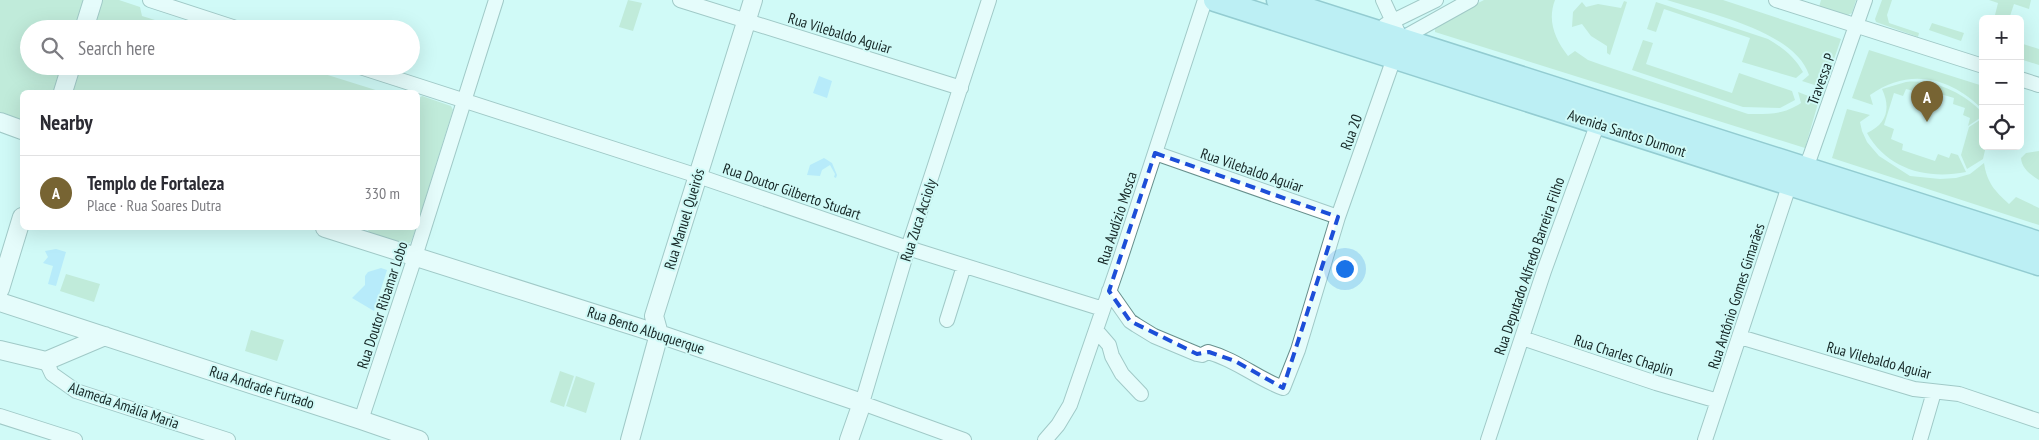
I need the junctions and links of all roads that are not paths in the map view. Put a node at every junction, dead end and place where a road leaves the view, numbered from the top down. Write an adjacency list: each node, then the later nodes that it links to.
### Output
1 (93, 0): 15 (street)
2 (150, 0): 16 (street)
3 (496, 0): 27 (street, Rua Doutor Ribamar Lobo)
4 (680, 0): 17 (street, Rua Vilebaldo Aguiar)
5 (753, 0): 17 (street, Rua Manuel Queirós)
6 (989, 0): 25 (street, Rua Zuca Accioly)
7 (1205, 0): 31 (street, Rua Audízio Mosca)
8 (1215, 0): 19 (main road, Avenida Santos Dumont)
9 (1278, 0): 19 (main road, Avenida Santos Dumont)
10 (1383, 0): 19 (street)
11 (1436, 0): 19 (street)
12 (1471, 0): 19 (street)
13 (1776, 0): 18 (street)
14 (1865, 0): 18 (street, Travessa P)
15 (87, 20)
16 (211, 20)
17 (747, 21): 25 (street, Rua Vilebaldo Aguiar); 33 (street, Rua Manuel Queirós)
18 (1857, 26): 20 (street); 32 (street, Travessa P)
19 (1391, 37): 28 (main road, Avenida Santos Dumont); 35 (street, Rua 20)
20 (1979, 65)
21 (68, 75): 26 (street)
22 (385, 75): 27 (street, Rua Doutor Gilberto Studart)
23 (2024, 79): 24 (street)
24 (2039, 85)
25 (961, 88): 39 (street, Rua Zuca Accioly)
26 (64, 90)
27 (465, 101): 33 (street, Rua Doutor Gilberto Studart); 40 (street, Rua Doutor Ribamar Lobo)
28 (1601, 113): 32 (main road, Avenida Santos Dumont); 34 (main road, Avenida Santos Dumont); 52 (street, Rua Deputado Alfredo Barreira Filho)
29 (0, 122): 30 (street)
30 (20, 129)
31 (1155, 153): 35 (street, Rua Vilebaldo Aguiar); 44 (street, Rua Audízio Mosca)
32 (1805, 168): 34 (street, Rua Antônio Gomes Gimarães); 38 (main road, Avenida Santos Dumont)
33 (698, 176): 39 (street, Rua Doutor Gilberto Studart); 49 (street, Rua Manuel Queirós)
34 (1789, 186): 41 (main road, Avenida Santos Dumont); 51 (street, Rua Antônio Gomes Gimarães)
35 (1338, 217): 44 (street, Rua 20)
36 (20, 224): 43 (street)
37 (331, 230): 40 (street, Rua Bento Albuquerque)
38 (2039, 244)
39 (908, 248): 42 (street, Rua Doutor Gilberto Studart); 58 (street, Rua Zuca Accioly)
40 (415, 257): 49 (street, Rua Bento Albuquerque); 60 (street, Rua Doutor Ribamar Lobo)
41 (2039, 264)
42 (964, 266): 46 (street, Rua Doutor Gilberto Studart); 47 (street)
43 (0, 289)
44 (1109, 291): 46 (street, Rua Audízio Mosca)
45 (0, 302): 50 (street, Rua Andrade Furtado)
46 (1103, 309): 48 (street, Rua Audízio Mosca)
47 (947, 320)
48 (1096, 330): 56 (street); 68 (street, Rua Audízio Mosca)
49 (659, 334): 58 (street, Rua Bento Albuquerque); 65 (street, Rua Manuel Queirós)
50 (105, 336): 54 (street); 60 (street, Rua Andrade Furtado)
51 (1740, 337): 55 (street, Rua Vilebaldo Aguiar); 57 (street, Rua Antônio Gomes Gimarães)
52 (1522, 338): 57 (street, Rua Charles Chaplin); 69 (street, Rua Deputado Alfredo Barreira Filho)
53 (0, 350): 54 (street)
54 (46, 361): 63 (street, Alameda Amália Maria)
55 (1934, 392): 61 (street, Rua Vilebaldo Aguiar); 71 (street)
56 (1141, 394)
57 (1718, 401): 70 (street, Rua Antônio Gomes Gimarães)
58 (862, 403): 66 (street, Rua Zuca Accioly); 67 (street, Rua Bento Albuquerque)
59 (0, 416): 62 (street)
60 (361, 420): 64 (street, Rua Andrade Furtado)
61 (2039, 421)
62 (74, 440)
63 (228, 440)
64 (419, 440)
65 (630, 440)
66 (849, 440)
67 (964, 440)
68 (1045, 440)
69 (1488, 440)
70 (1705, 440)
71 (1920, 440)

